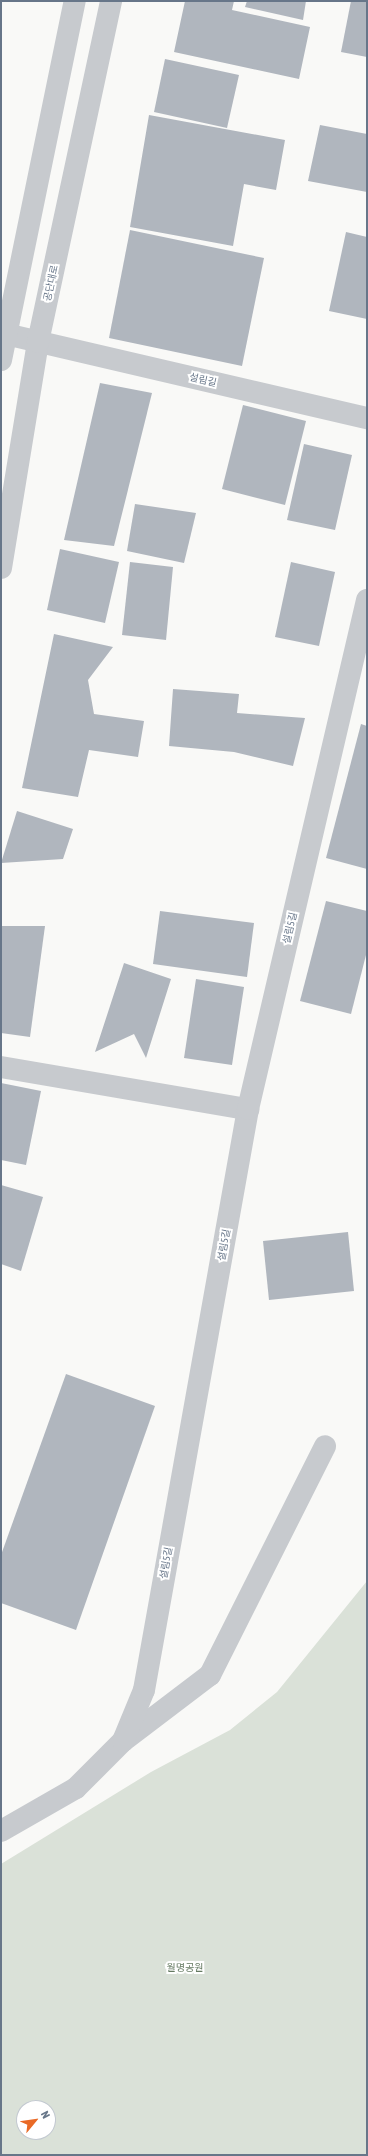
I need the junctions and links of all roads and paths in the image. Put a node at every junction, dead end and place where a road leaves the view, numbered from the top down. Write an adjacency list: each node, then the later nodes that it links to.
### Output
1 (75, 1): 3 (street)
2 (111, 1): 4 (street, 공단대로)
3 (4, 334): 4 (street, 설림길); 5 (street)
4 (38, 342): 6 (street, 설림길); 7 (street, 공단대로)
5 (1, 360)
6 (367, 418)
7 (1, 568)
8 (367, 600): 10 (street, 설림5길)
9 (1, 1067): 10 (street)
10 (248, 1108): 12 (street, 설림5길)
11 (325, 1446): 12 (street)
12 (123, 1741): 13 (street, 설림5길)
13 (1, 1830)

